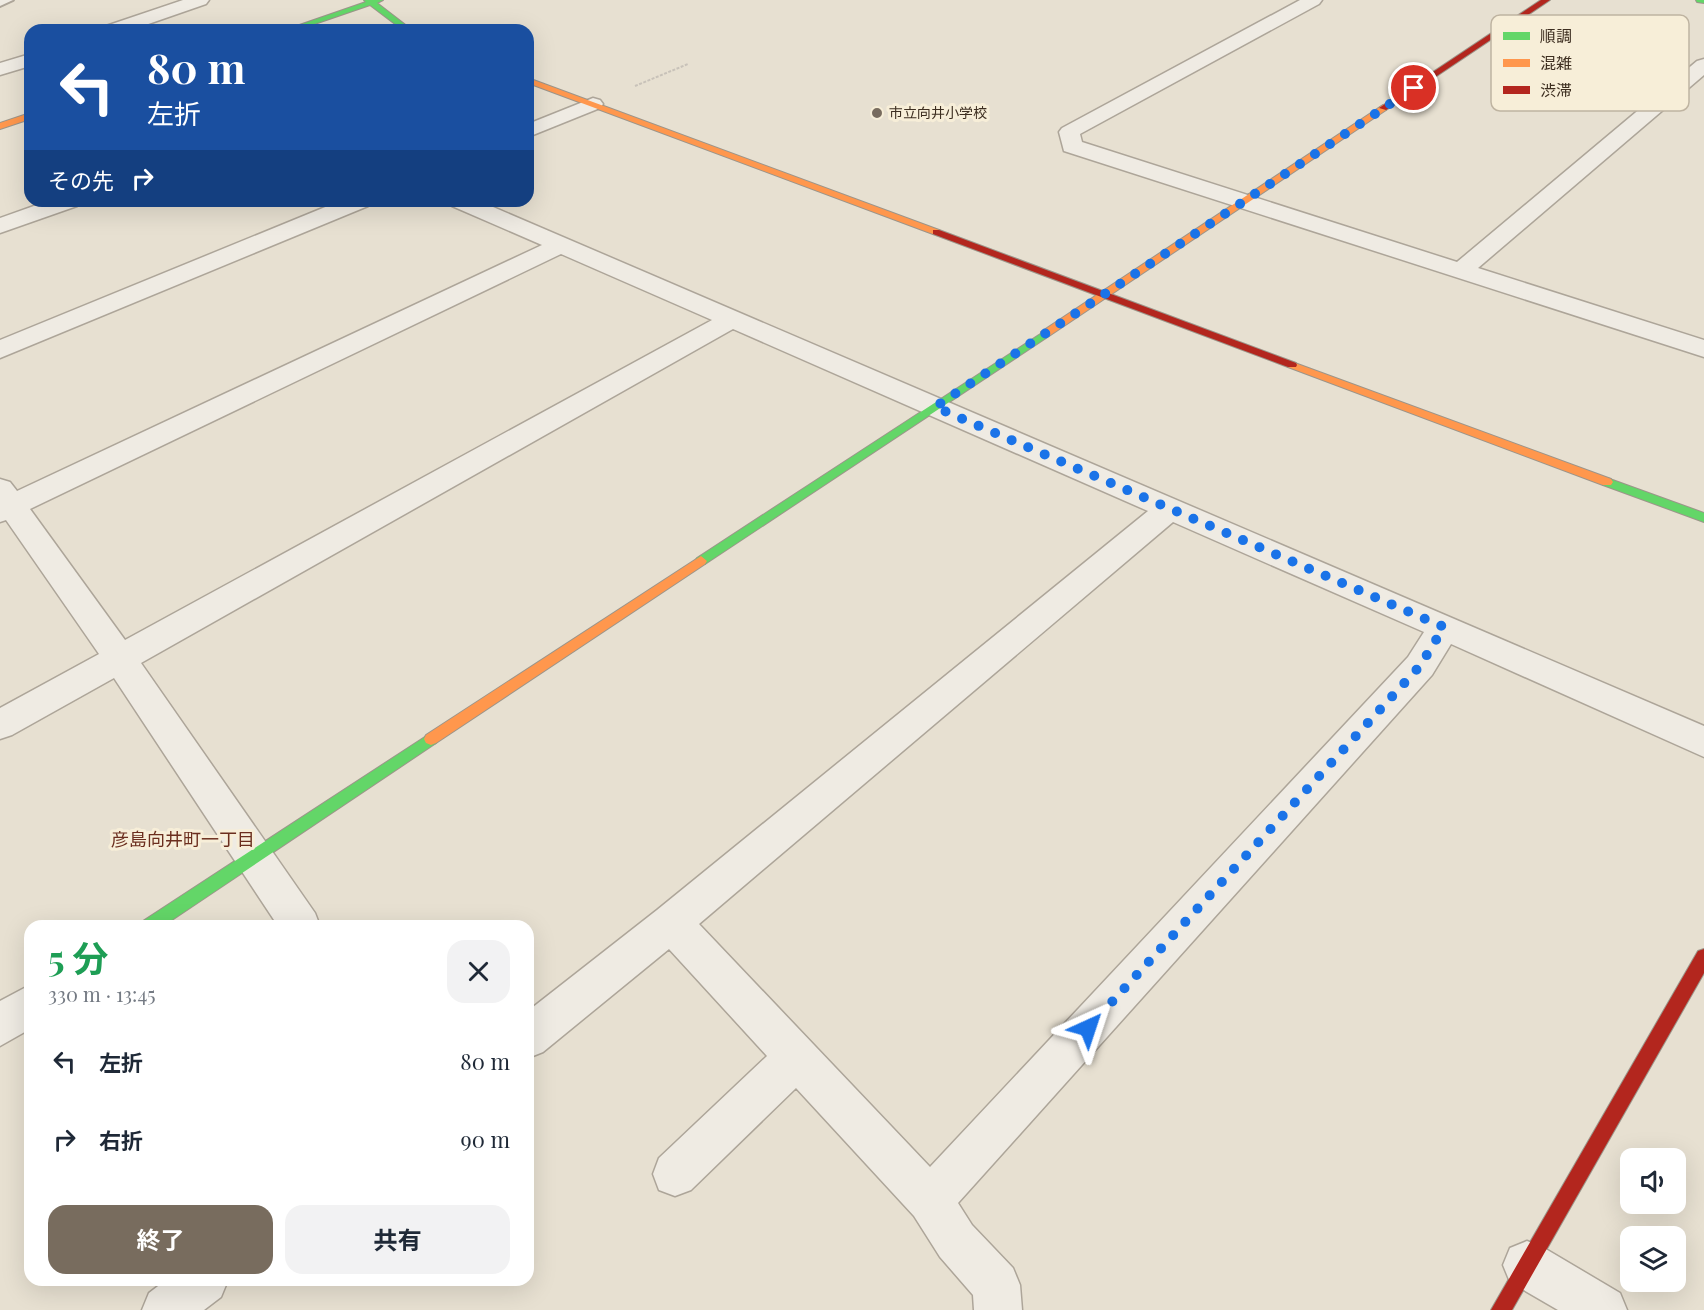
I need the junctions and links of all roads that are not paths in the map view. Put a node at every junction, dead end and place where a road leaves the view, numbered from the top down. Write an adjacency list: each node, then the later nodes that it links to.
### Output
1 (7, 0): 6 (lane)
2 (200, 0): 8 (street)
3 (1313, 0): 22 (street)
4 (1546, 0): 7 (street)
5 (372, 1): 9 (street); 10 (street)
6 (0, 2)
7 (1524, 15)
8 (130, 24)
9 (306, 24)
10 (401, 24)
11 (1491, 37): 22 (street)
12 (24, 62): 14 (street)
13 (1704, 65): 15 (street)
14 (0, 69)
15 (1689, 78)
16 (534, 82): 17 (street)
17 (593, 104): 21 (street); 29 (street)
18 (1650, 111): 28 (street)
19 (24, 118): 20 (street)
20 (0, 126)
21 (534, 129)
22 (1244, 202): 28 (street); 29 (street)
23 (52, 207): 26 (street)
24 (346, 207): 32 (street)
25 (474, 207): 27 (street)
26 (0, 226)
27 (561, 245): 30 (street); 34 (street)
28 (1461, 271): 31 (street)
29 (1104, 294): 33 (street); 36 (street)
30 (733, 319): 33 (street); 38 (street)
31 (1702, 347)
32 (0, 351)
33 (935, 407): 35 (street); 41 (street)
34 (4, 502): 38 (street)
35 (1171, 508): 37 (street); 44 (street)
36 (1704, 518)
37 (1444, 627): 40 (street); 51 (street)
38 (120, 659): 39 (street); 41 (street)
39 (0, 725)
40 (1704, 742)
41 (255, 855): 42 (street); 43 (street)
42 (158, 920)
43 (298, 920)
44 (671, 923): 48 (street); 49 (street)
45 (1704, 957): 52 (street)
46 (24, 1009): 47 (street)
47 (0, 1025)
48 (534, 1032)
49 (797, 1057): 50 (street); 51 (street)
50 (675, 1174)
51 (930, 1200): 55 (street)
52 (1527, 1265): 56 (street); 57 (street)
53 (196, 1286): 54 (street)
54 (166, 1310)
55 (998, 1310)
56 (1501, 1310)
57 (1603, 1310)

